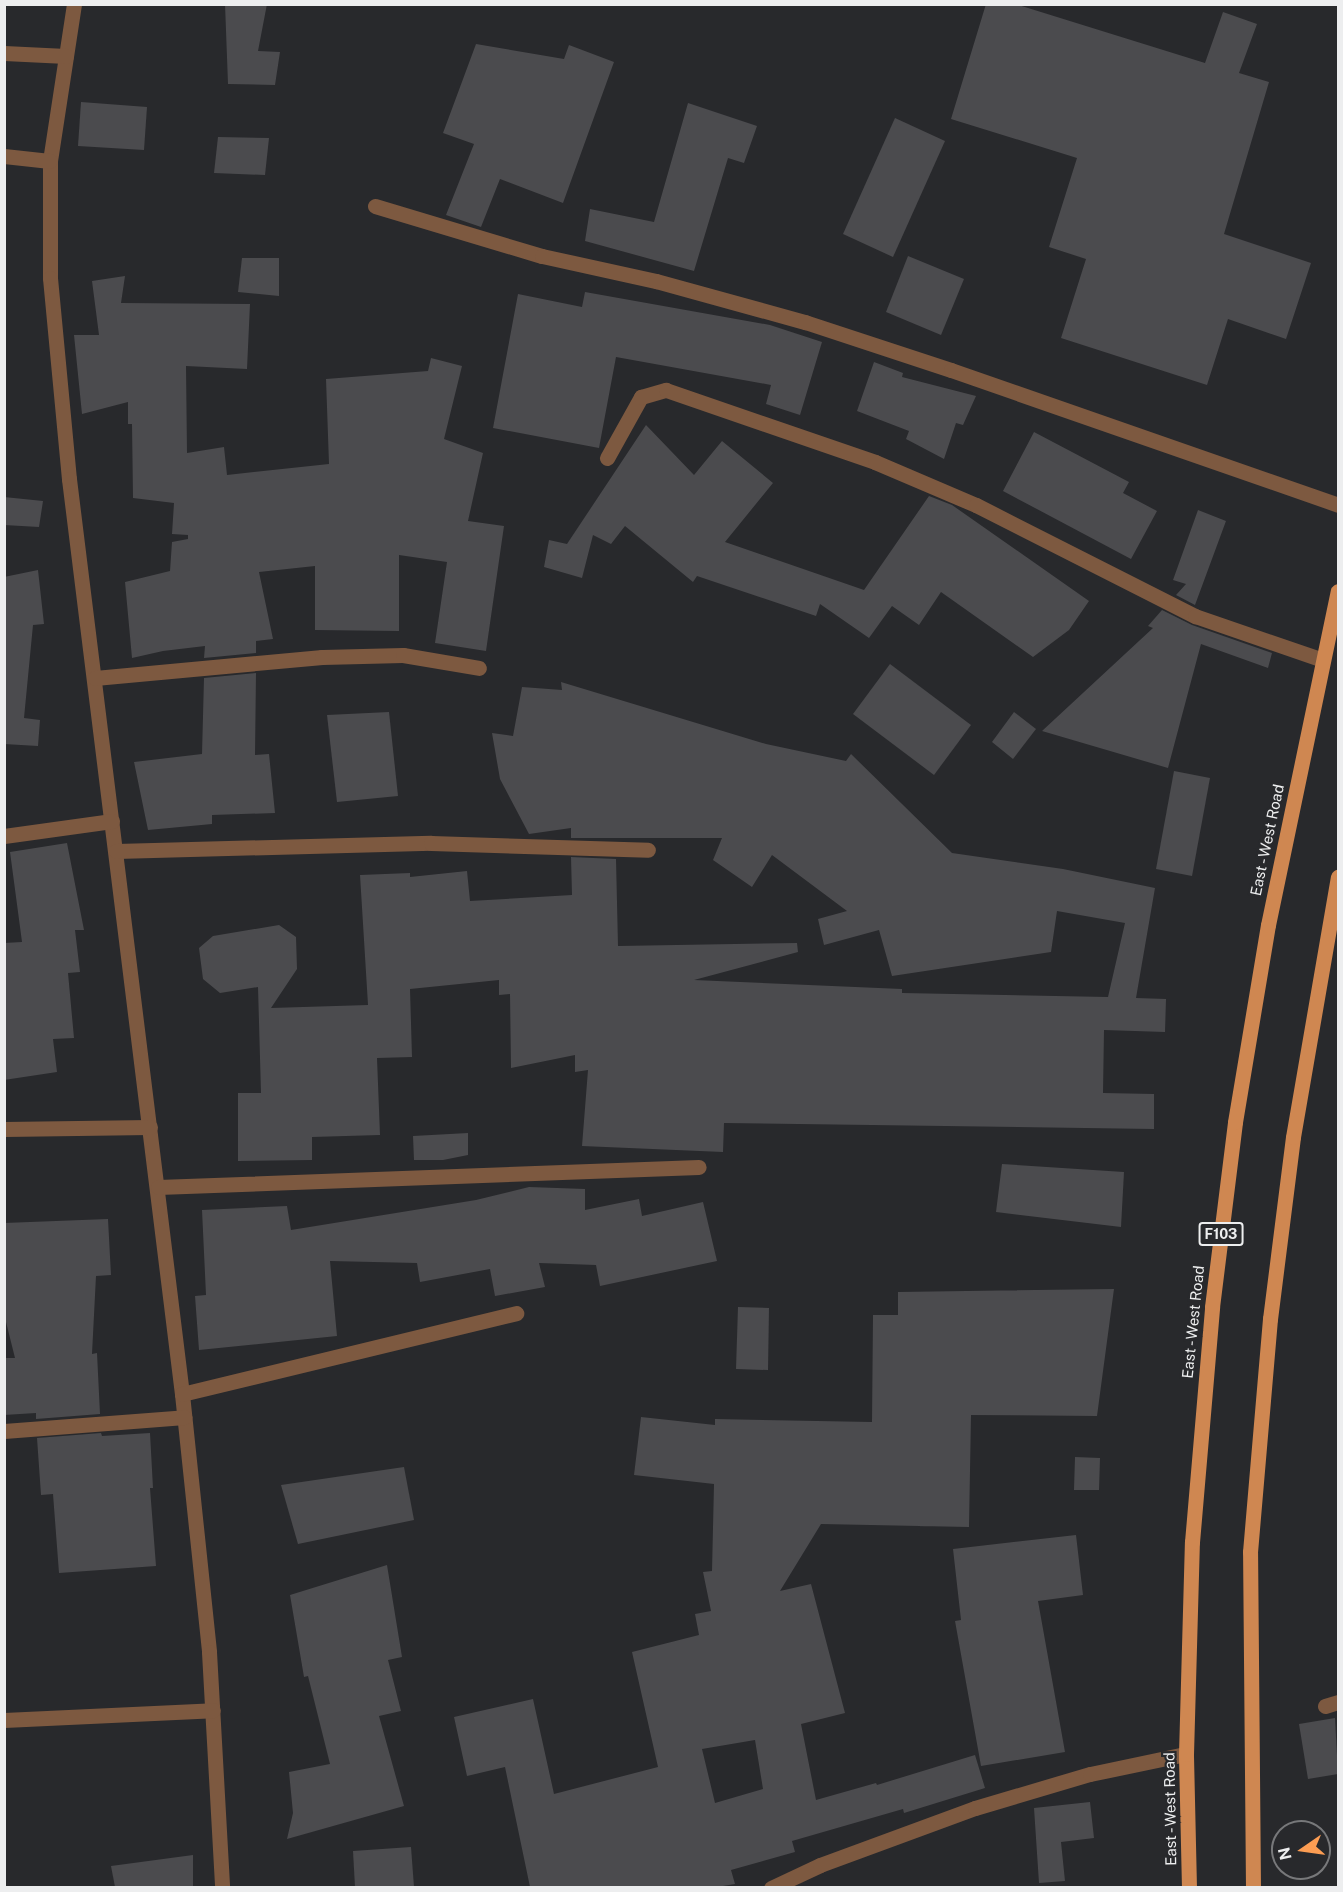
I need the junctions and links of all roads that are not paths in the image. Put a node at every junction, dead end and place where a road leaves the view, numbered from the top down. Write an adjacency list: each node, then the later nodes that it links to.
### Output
1 (74, 4): 3 (street)
2 (4, 52): 3 (street)
3 (66, 56): 5 (street)
4 (4, 156): 5 (street)
5 (50, 161): 12 (street)
6 (375, 206): 8 (street)
7 (607, 458): 10 (street)
8 (1338, 505)
9 (1338, 591): 10 (main road, East - West Road / F103)
10 (1323, 660): 28 (main road, East - West Road / F103)
11 (479, 668): 12 (street)
12 (95, 678): 13 (street)
13 (112, 821): 14 (street); 16 (street)
14 (4, 836)
15 (648, 850): 16 (street)
16 (116, 851): 18 (street)
17 (1338, 878): 32 (main road)
18 (150, 1127): 19 (street); 21 (street)
19 (4, 1129)
20 (699, 1167): 21 (street)
21 (158, 1187): 23 (street)
22 (516, 1313): 23 (street)
23 (182, 1394): 24 (street)
24 (184, 1417): 25 (street); 26 (street)
25 (4, 1431)
26 (213, 1710): 27 (street); 29 (street)
27 (4, 1720)
28 (1186, 1754): 30 (street); 31 (main road, East - West Road / F103)
29 (222, 1887)
30 (771, 1887)
31 (1189, 1887)
32 (1253, 1887)

